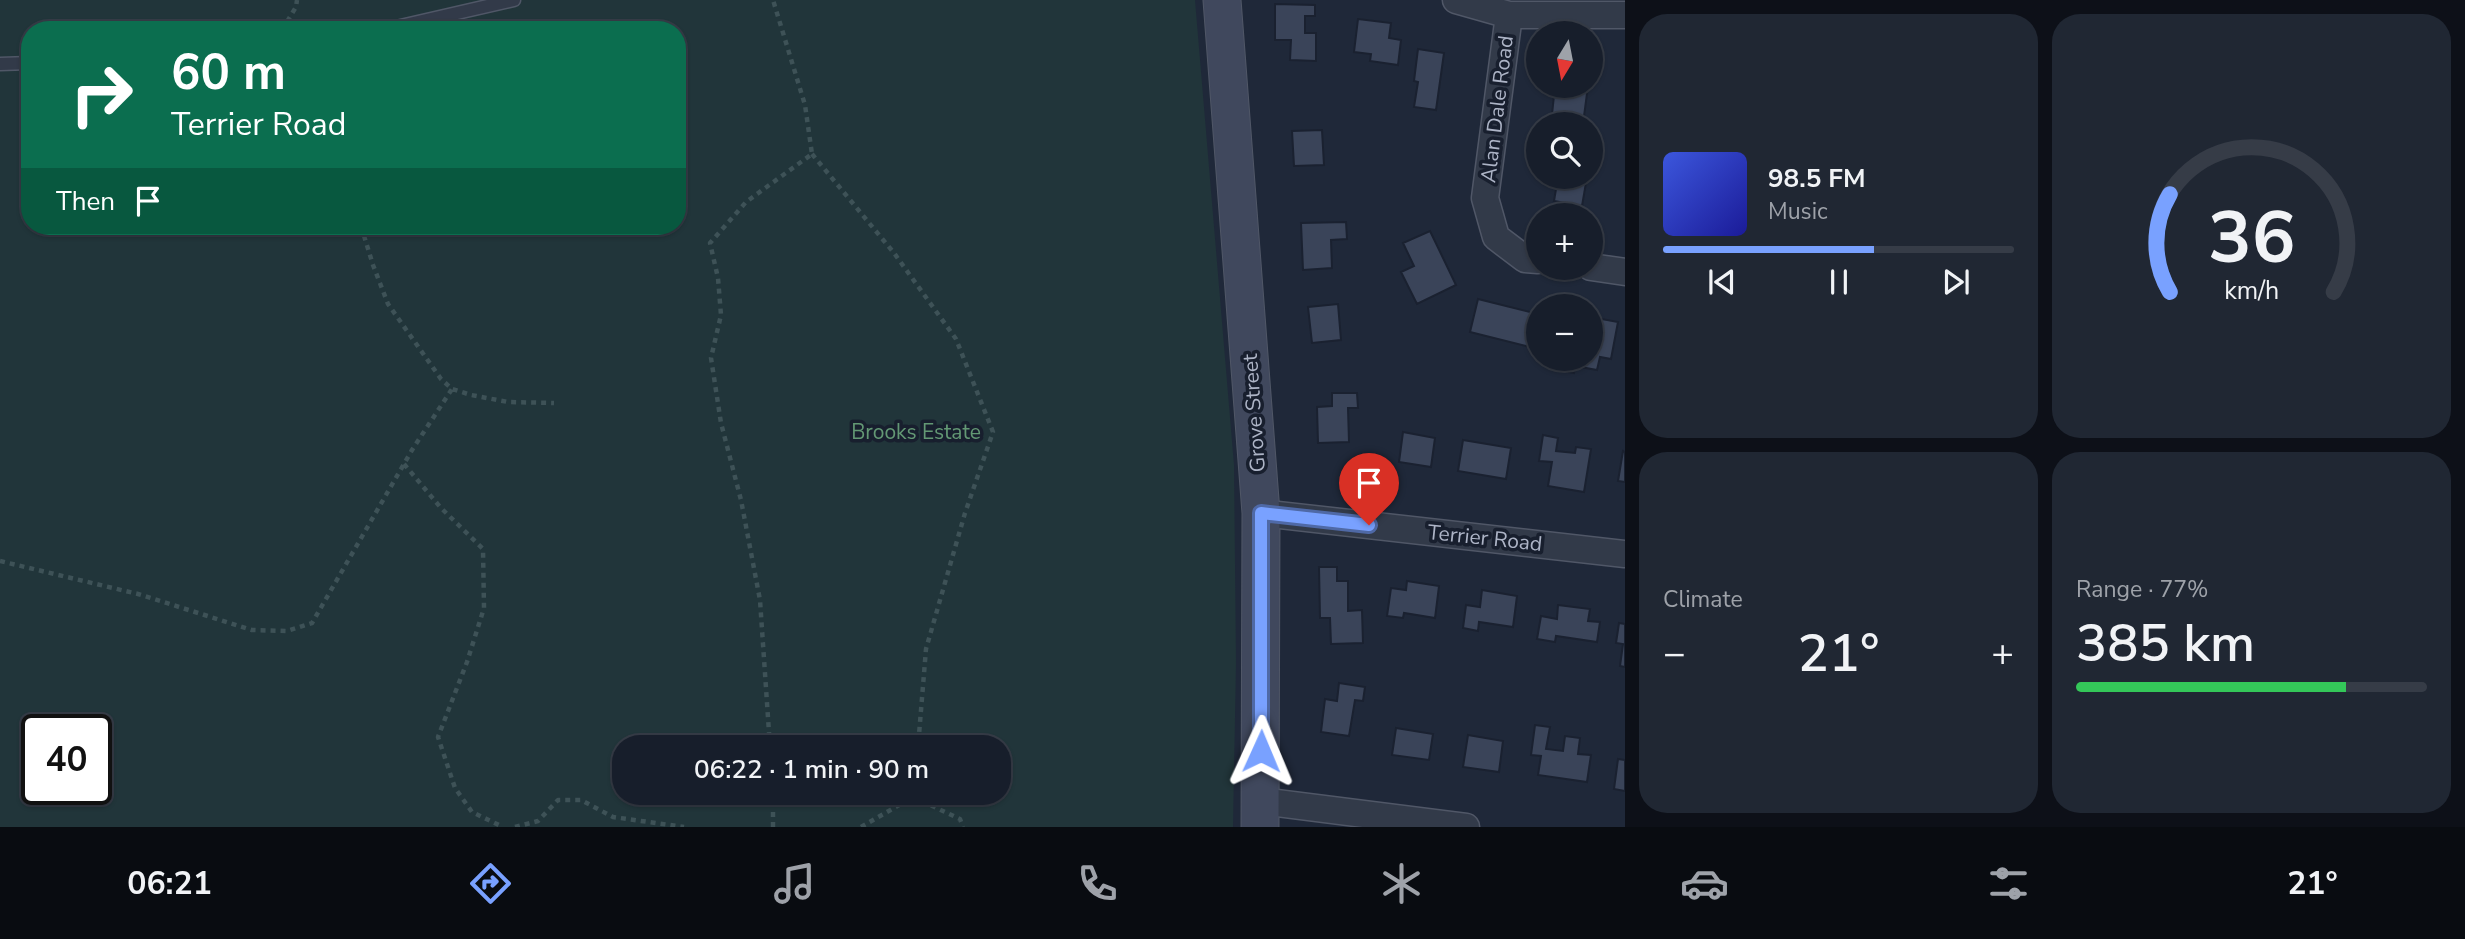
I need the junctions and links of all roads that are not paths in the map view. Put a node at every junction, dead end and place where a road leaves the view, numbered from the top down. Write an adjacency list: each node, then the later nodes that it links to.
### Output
1 (514, 0): 6 (lane)
2 (1222, 0): 12 (street, Grove Street)
3 (1456, 0): 4 (street)
4 (1509, 15): 5 (street); 9 (street, Alan Dale Road)
5 (1625, 15)
6 (422, 21)
7 (21, 63): 8 (lane)
8 (0, 64)
9 (1526, 259)
10 (1603, 269): 11 (street)
11 (1625, 272)
12 (1261, 513): 13 (street, Terrier Road); 14 (street, Grove Street)
13 (1625, 554)
14 (1260, 814): 15 (street)
15 (1466, 827)

